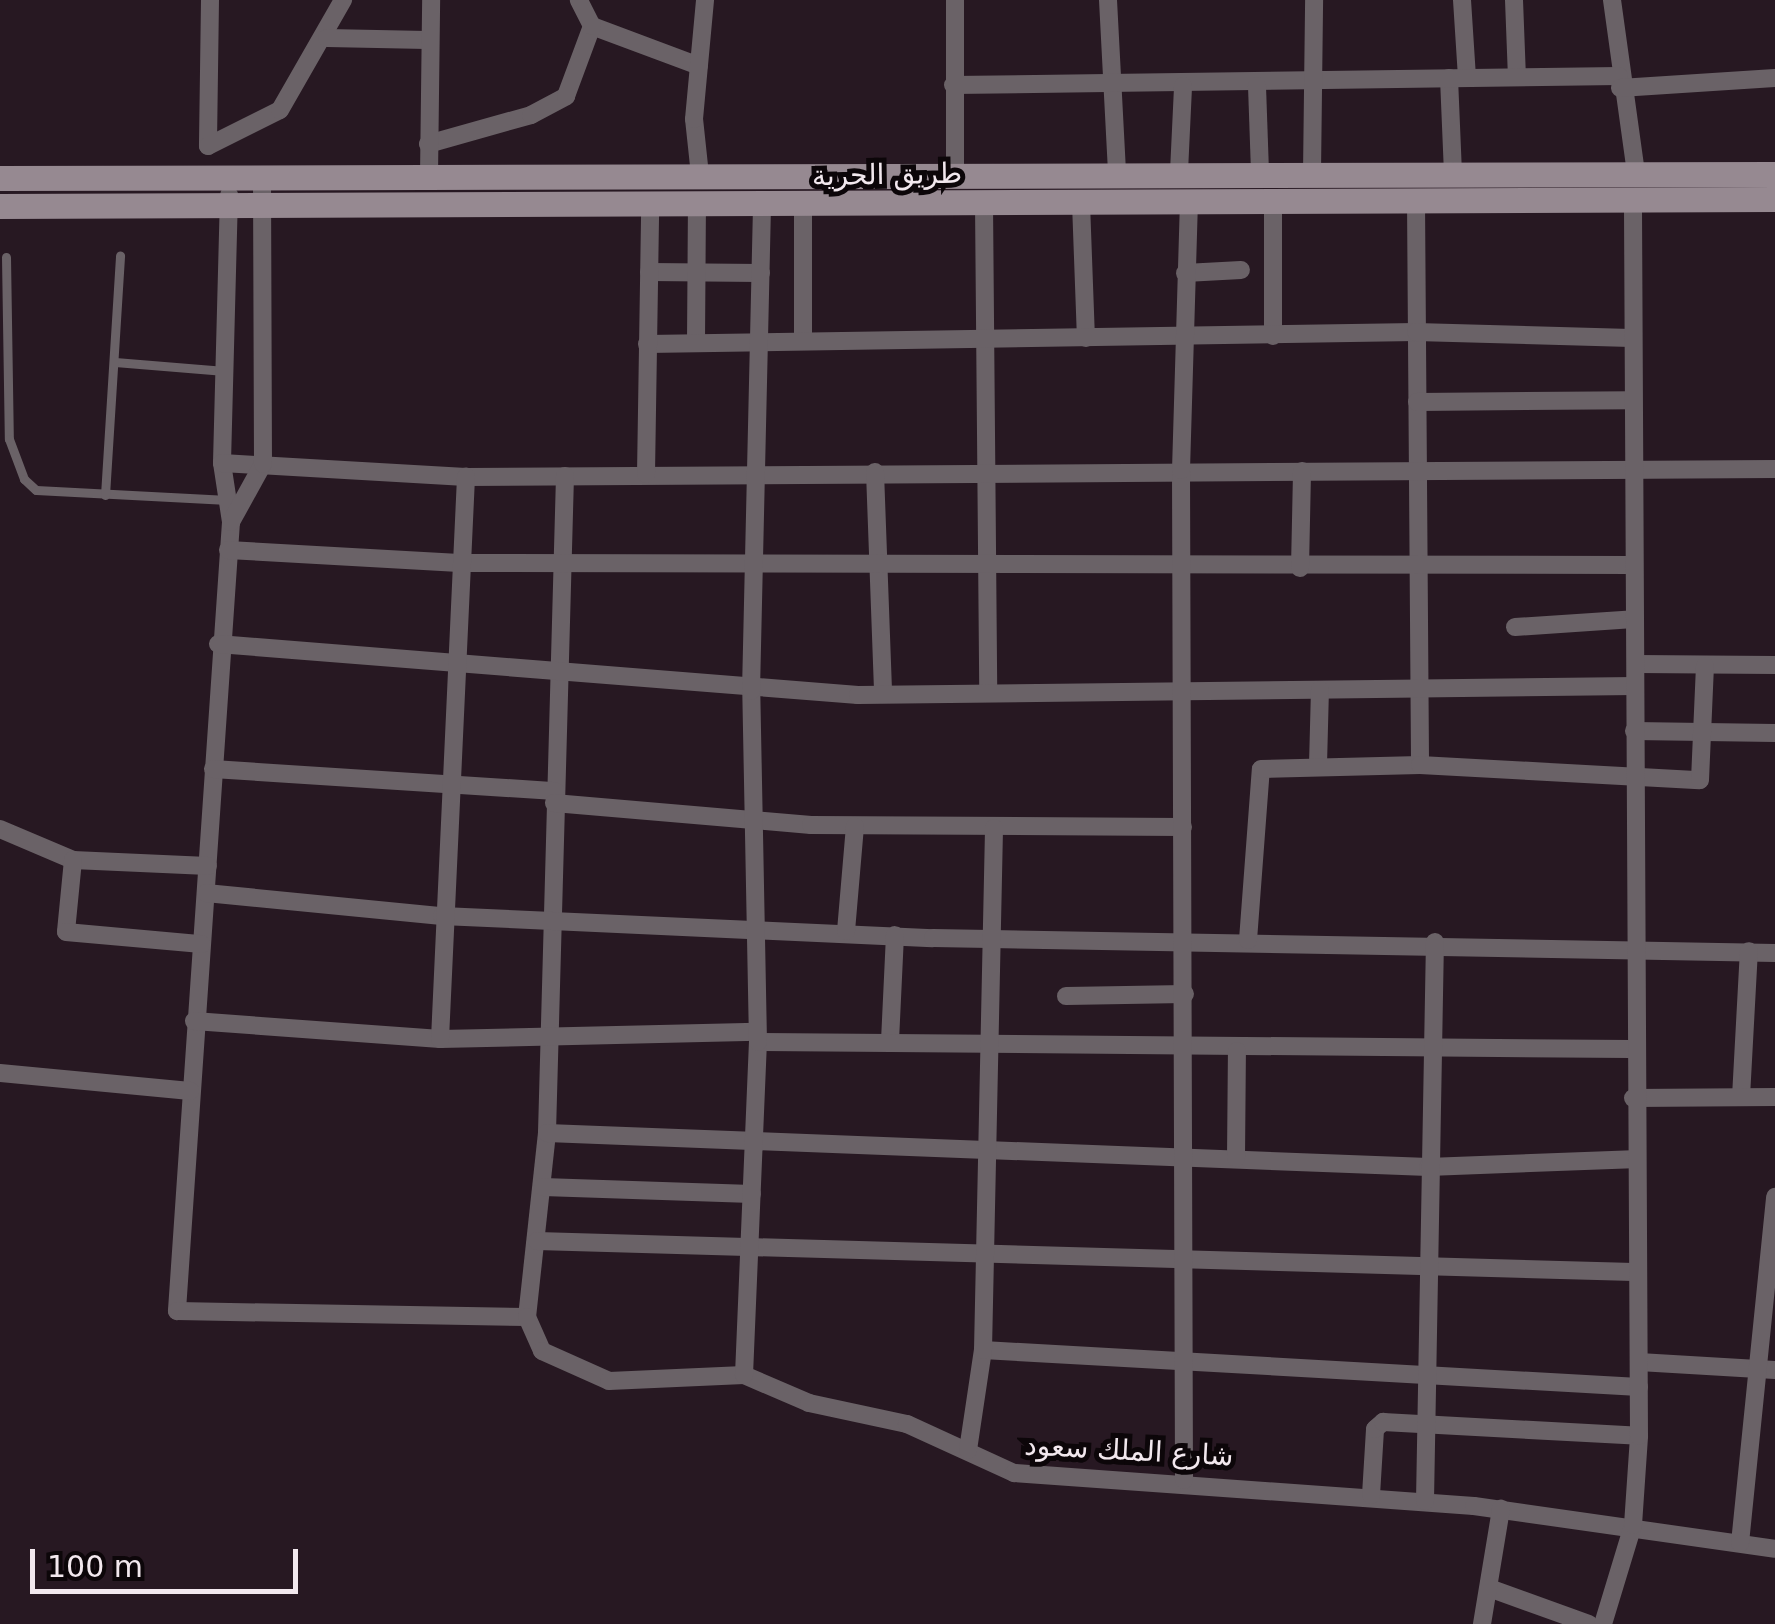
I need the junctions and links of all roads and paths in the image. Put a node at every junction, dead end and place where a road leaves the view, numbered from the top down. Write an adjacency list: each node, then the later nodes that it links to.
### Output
1 (210, 0): 26 (street)
2 (342, 0): 13 (street)
3 (431, 0): 14 (street)
4 (579, 0): 12 (street)
5 (705, 0): 15 (street)
6 (955, 0): 22 (street)
7 (1108, 0): 21 (street)
8 (1314, 0): 17 (street)
9 (1462, 0): 18 (street)
10 (1514, 0): 16 (street)
11 (1612, 0): 20 (street)
12 (592, 26): 15 (street); 25 (street)
13 (328, 38): 14 (street); 26 (street)
14 (428, 40): 25 (street)
15 (700, 66): 37 (street)
16 (1517, 77): 18 (street); 20 (street)
17 (1318, 78): 18 (street); 24 (street); 28 (street)
18 (1458, 78): 34 (street)
19 (1775, 78): 20 (street)
20 (1620, 82): 29 (street)
21 (1118, 83): 22 (street); 23 (street); 30 (street)
22 (953, 85): 33 (street)
23 (1182, 86): 24 (street); 27 (street)
24 (1257, 86): 31 (street)
25 (428, 144): 36 (street)
26 (208, 146): 35 (street)
27 (1179, 172): 30 (main road, طريق الحرية); 31 (main road, طريق الحرية)
28 (1312, 173): 31 (main road, طريق الحرية); 34 (main road, طريق الحرية)
29 (1636, 173): 32 (main road, طريق الحرية); 34 (main road, طريق الحرية)
30 (1117, 174): 33 (main road, طريق الحرية)
31 (1260, 174)
32 (1775, 174)
33 (955, 175): 37 (main road, طريق الحرية)
34 (1453, 175)
35 (218, 176): 38 (main road, طريق الحرية); 39 (main road, طريق الحرية); 51 (street)
36 (429, 176): 37 (main road, طريق الحرية); 38 (main road, طريق الحرية)
37 (700, 176)
38 (262, 177): 53 (street)
39 (0, 178)
40 (1775, 199): 41 (main road, طريق الحرية)
41 (1633, 200): 44 (main road, طريق الحرية); 68 (street)
42 (1189, 202): 43 (main road, طريق الحرية); 45 (main road, طريق الحرية); 60 (street)
43 (1273, 202): 44 (main road, طريق الحرية); 63 (street)
44 (1416, 202): 61 (street)
45 (1081, 203): 46 (main road, طريق الحرية); 67 (street)
46 (984, 204): 50 (main road, طريق الحرية); 66 (street)
47 (0, 206): 51 (main road, طريق الحرية)
48 (698, 206): 49 (main road, طريق الحرية); 52 (main road, طريق الحرية); 58 (street)
49 (762, 206): 50 (main road, طريق الحرية); 59 (street)
50 (804, 206): 64 (street)
51 (229, 207): 53 (main road, طريق الحرية); 72 (street)
52 (650, 207): 53 (main road, طريق الحرية); 57 (street)
53 (263, 209): 76 (street)
54 (120, 255): 71 (lane)
55 (6, 257): 88 (lane)
56 (1241, 270): 60 (street)
57 (649, 272): 58 (street); 70 (street)
58 (698, 272): 59 (street); 69 (street)
59 (761, 273): 65 (street)
60 (1186, 273): 62 (street)
61 (1416, 332): 63 (street); 68 (street); 74 (street)
62 (1186, 336): 63 (street); 67 (street); 80 (street)
63 (1273, 336)
64 (803, 337): 65 (street); 66 (street)
65 (758, 338): 69 (street); 84 (street)
66 (990, 338): 67 (street); 83 (street)
67 (1086, 338)
68 (1631, 338): 73 (street)
69 (696, 342): 70 (street)
70 (647, 344): 85 (street)
71 (115, 362): 72 (lane); 88 (lane)
72 (225, 371): 75 (street)
73 (1630, 400): 74 (street); 78 (street)
74 (1417, 402): 77 (street)
75 (222, 464): 76 (street); 89 (street)
76 (263, 464): 87 (street); 90 (street)
77 (1416, 469): 78 (street); 81 (street); 101 (street)
78 (1633, 469): 79 (street); 99 (street)
79 (1775, 469)
80 (1181, 470): 81 (street); 83 (street); 98 (street)
81 (1302, 471): 100 (street)
82 (875, 472): 83 (street); 84 (street); 97 (street)
83 (989, 472): 96 (street)
84 (760, 473): 85 (street); 94 (street)
85 (646, 474): 86 (street)
86 (564, 476): 87 (street); 93 (street)
87 (466, 477): 95 (street)
88 (105, 494): 89 (lane)
89 (226, 500): 90 (lane); 91 (street)
90 (246, 501): 91 (street)
91 (231, 522): 92 (street)
92 (228, 550): 95 (street); 104 (street)
93 (564, 562): 94 (street); 95 (street); 109 (street)
94 (758, 562): 97 (street); 112 (street)
95 (464, 563): 105 (street)
96 (985, 563): 97 (street); 98 (street); 113 (street)
97 (880, 564): 116 (street)
98 (1185, 564): 100 (street); 114 (street)
99 (1633, 564): 101 (street); 102 (street)
100 (1300, 568): 101 (street)
101 (1416, 571): 111 (street)
102 (1634, 620): 103 (street); 106 (street)
103 (1515, 627)
104 (218, 644): 105 (street); 122 (street)
105 (461, 663): 109 (street); 124 (street)
106 (1636, 664): 108 (street); 110 (street)
107 (1775, 665): 108 (street)
108 (1705, 666): 119 (street)
109 (560, 671): 112 (street); 125 (street)
110 (1635, 686): 111 (street); 117 (street)
111 (1419, 689): 115 (street); 121 (street)
112 (751, 690): 116 (street); 126 (street)
113 (988, 690): 114 (street); 116 (street)
114 (1183, 690): 115 (street); 128 (street)
115 (1320, 690): 120 (street)
116 (882, 694)
117 (1634, 731): 119 (street); 123 (street)
118 (1775, 733): 119 (street)
119 (1701, 735): 123 (street)
120 (1318, 766): 121 (street); 141 (street)
121 (1420, 766): 123 (street)
122 (214, 769): 124 (street); 132 (street)
123 (1634, 773): 144 (street)
124 (452, 784): 125 (street); 134 (street)
125 (555, 797): 126 (street); 135 (street)
126 (752, 820): 127 (street); 136 (street)
127 (855, 826): 129 (street); 137 (street)
128 (1183, 827): 129 (street); 140 (street)
129 (994, 828): 139 (street)
130 (0, 829): 131 (street)
131 (73, 860): 132 (street); 143 (street)
132 (208, 866): 133 (street)
133 (206, 893): 134 (street); 143 (street)
134 (442, 916): 135 (street); 152 (street)
135 (548, 922): 136 (street); 150 (street)
136 (756, 931): 137 (street); 151 (street)
137 (846, 931): 138 (street)
138 (894, 936): 139 (street); 153 (street)
139 (988, 937): 140 (street); 154 (street)
140 (1184, 940): 141 (street); 147 (street)
141 (1248, 940): 142 (street)
142 (1435, 942): 144 (street); 158 (street)
143 (201, 944): 149 (street)
144 (1634, 951): 145 (street); 156 (street)
145 (1749, 951): 146 (street); 161 (street)
146 (1775, 953)
147 (1185, 994): 148 (street); 155 (street)
148 (1066, 996)
149 (194, 1021): 152 (street); 160 (street)
150 (549, 1035): 151 (street); 152 (street); 164 (street)
151 (758, 1037): 153 (street); 165 (street)
152 (440, 1038)
153 (890, 1041): 154 (street)
154 (986, 1042): 155 (street); 166 (street)
155 (1187, 1048): 157 (street); 167 (street)
156 (1631, 1050): 158 (street); 163 (street)
157 (1238, 1051): 158 (street); 168 (street)
158 (1432, 1052): 170 (street)
159 (0, 1073): 160 (street)
160 (190, 1091): 181 (street)
161 (1741, 1096): 162 (street); 163 (street)
162 (1775, 1096)
163 (1633, 1098): 169 (street)
164 (547, 1133): 165 (street); 171 (street)
165 (756, 1142): 166 (street); 172 (street)
166 (985, 1150): 167 (street); 176 (street)
167 (1185, 1157): 168 (street); 177 (street)
168 (1236, 1158): 170 (street)
169 (1632, 1159): 170 (street); 179 (street)
170 (1428, 1168): 178 (street)
171 (543, 1187): 172 (street); 174 (street)
172 (752, 1194): 175 (street)
173 (1775, 1198): 180 (street)
174 (537, 1240): 175 (street); 181 (street)
175 (747, 1251): 176 (street); 187 (street)
176 (984, 1256): 177 (street); 182 (street)
177 (1184, 1261): 178 (street); 183 (street)
178 (1428, 1271): 179 (street); 186 (street)
179 (1634, 1272): 184 (street)
180 (1769, 1295): 185 (street)
181 (526, 1317): 187 (street, شارع الملك سعود)
182 (983, 1350): 183 (street); 191 (street)
183 (1181, 1362): 186 (street); 192 (street)
184 (1639, 1362): 185 (street); 188 (street)
185 (1766, 1369): 197 (street)
186 (1428, 1370): 188 (street); 189 (street)
187 (744, 1375): 191 (street, شارع الملك سعود)
188 (1639, 1387): 190 (street)
189 (1428, 1427): 190 (street); 193 (street); 194 (street)
190 (1639, 1436): 196 (street)
191 (968, 1450): 192 (street, شارع الملك سعود)
192 (1184, 1480): 193 (street, شارع الملك سعود)
193 (1371, 1496): 194 (street, شارع الملك سعود)
194 (1425, 1501): 195 (street, شارع الملك سعود)
195 (1501, 1509): 196 (street, شارع الملك سعود); 199 (street)
196 (1633, 1525): 197 (street, شارع الملك سعود); 202 (street)
197 (1740, 1543): 198 (street, شارع الملك سعود)
198 (1775, 1550)
199 (1489, 1588): 200 (street); 201 (street)
200 (1482, 1624)
201 (1589, 1624)
202 (1604, 1624)

